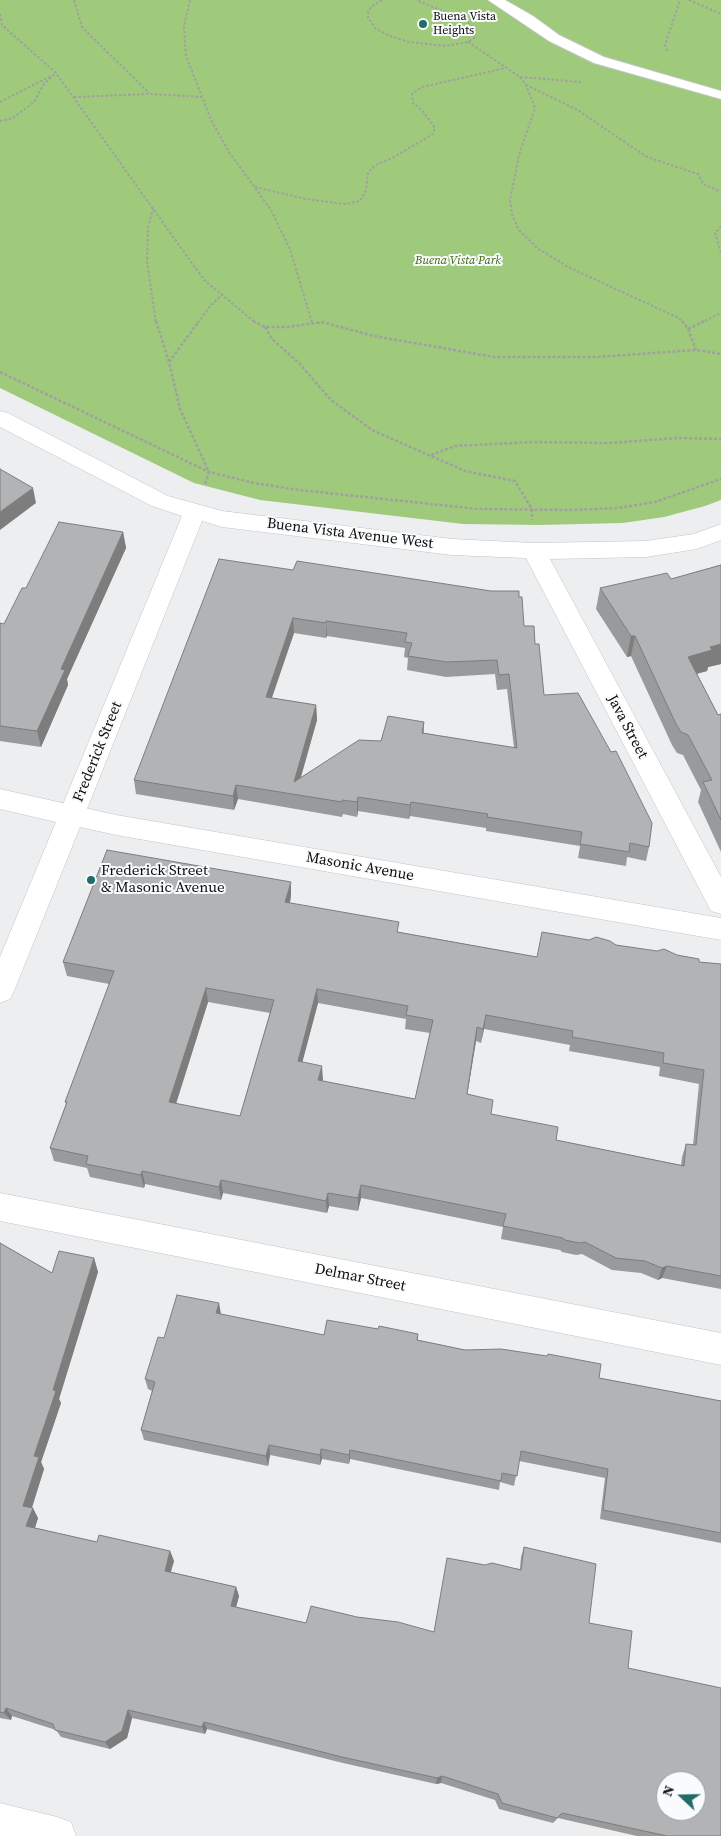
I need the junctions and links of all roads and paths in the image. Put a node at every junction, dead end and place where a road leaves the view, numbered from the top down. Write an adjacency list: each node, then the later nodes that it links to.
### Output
1 (74, 0): 17 (path)
2 (190, 0): 20 (path)
3 (382, 0): 10 (path)
4 (416, 0): 10 (path)
5 (495, 0): 18 (lane)
6 (680, 0): 11 (path)
7 (689, 0): 9 (path)
8 (0, 14): 13 (path)
9 (721, 14)
10 (468, 42): 12 (path)
11 (669, 58)
12 (505, 68): 14 (path); 23 (path)
13 (56, 73): 19 (path); 21 (path); 22 (path)
14 (520, 77): 15 (path); 16 (path)
15 (588, 83)
16 (526, 85): 24 (path); 32 (path)
17 (149, 94): 19 (path); 20 (path)
18 (721, 95)
19 (74, 97): 25 (path)
20 (202, 97): 23 (path)
21 (0, 102)
22 (0, 121)
23 (255, 187): 30 (path)
24 (721, 192)
25 (153, 207): 28 (path); 35 (path)
26 (721, 226): 27 (path)
27 (721, 253)
28 (223, 294): 31 (path); 35 (path)
29 (721, 314): 32 (path)
30 (312, 323): 31 (path); 33 (path)
31 (265, 327): 39 (path)
32 (688, 329): 33 (path)
33 (696, 350): 34 (path)
34 (721, 354)
35 (169, 362): 40 (path)
36 (0, 372): 40 (path)
37 (0, 418): 43 (street, Buena Vista Avenue West)
38 (721, 439): 39 (path)
39 (431, 455): 42 (path)
40 (209, 472): 42 (path)
41 (721, 479): 42 (path)
42 (532, 509): 44 (path)
43 (195, 512): 46 (street, Buena Vista Avenue West); 48 (street, Frederick Street)
44 (533, 526)
45 (721, 532): 46 (street, Buena Vista Avenue West)
46 (534, 551): 49 (street, Java Street)
47 (0, 798): 48 (street, Masonic Avenue)
48 (72, 814): 50 (street, Masonic Avenue); 51 (street, Frederick Street)
49 (721, 903)
50 (721, 929)
51 (0, 991)
52 (0, 1207): 53 (street, Delmar Street)
53 (721, 1350)
54 (0, 1822): 55 (street)
55 (56, 1836)

